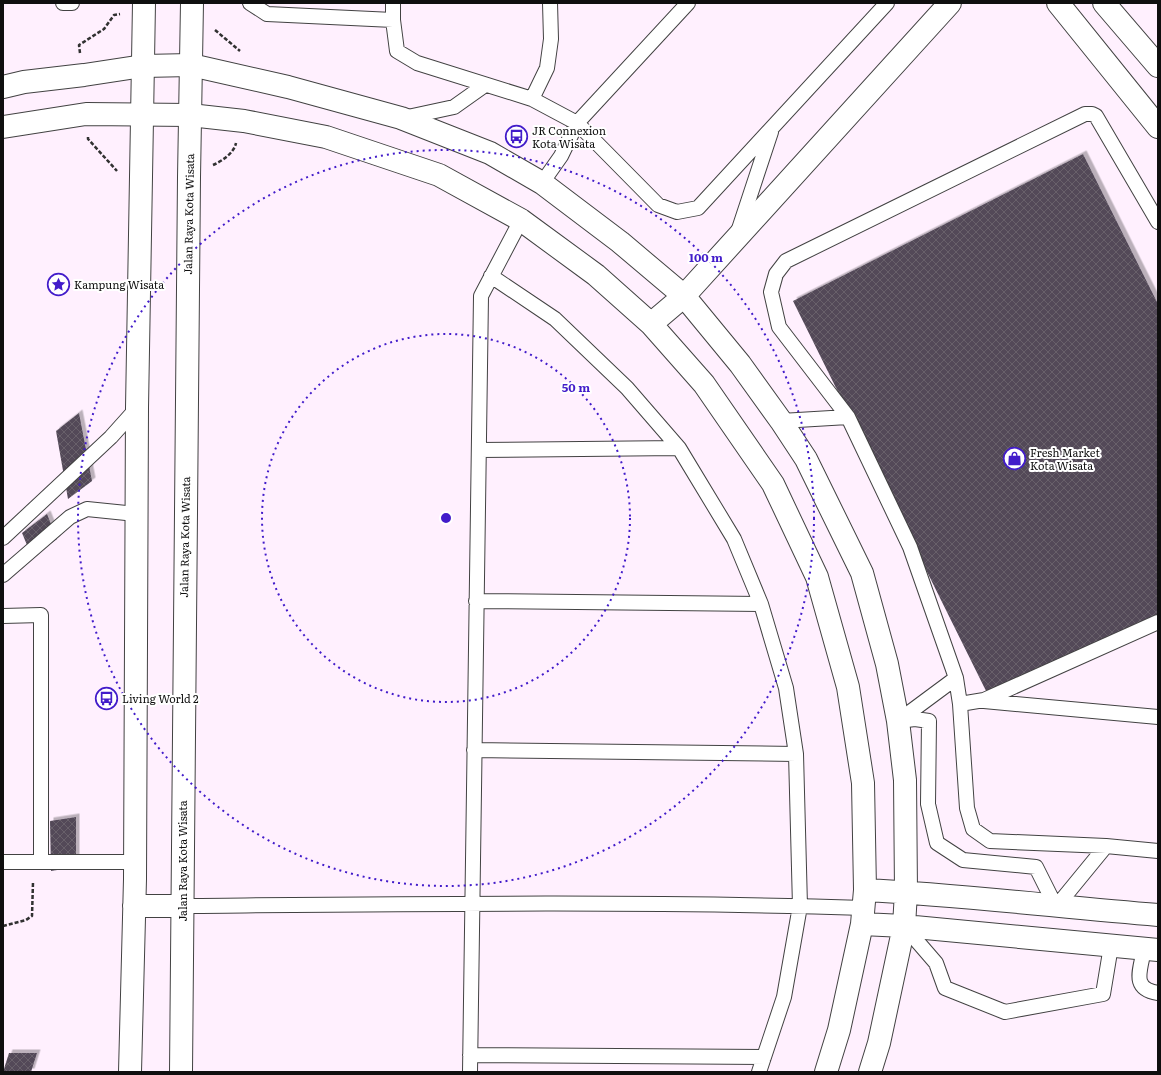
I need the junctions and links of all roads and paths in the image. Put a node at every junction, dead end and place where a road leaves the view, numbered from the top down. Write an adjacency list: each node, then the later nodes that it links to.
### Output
1 (63, 3): 2 (lane)
2 (72, 3)
3 (250, 3): 13 (lane)
4 (393, 3): 13 (lane)
5 (550, 3): 21 (lane)
6 (688, 3): 27 (lane)
7 (887, 3): 29 (lane)
8 (950, 3): 36 (street)
9 (1058, 3): 30 (street)
10 (1104, 3): 16 (street)
11 (144, 7): 15 (street); 17 (path)
12 (192, 7): 14 (street, Jalan Raya Kota Wisata); 18 (path)
13 (392, 20): 19 (lane)
14 (191, 65): 15 (street); 18 (street); 24 (street, Jalan Raya Kota Wisata)
15 (143, 66): 17 (street); 23 (street)
16 (1158, 66)
17 (84, 75): 20 (street)
18 (251, 78): 25 (street)
19 (485, 85): 21 (lane); 25 (lane)
20 (3, 88)
21 (532, 99): 27 (lane)
22 (86, 114): 23 (street); 28 (street); 31 (path)
23 (142, 115): 24 (street); 31 (street)
24 (190, 115): 26 (street); 32 (street, Jalan Raya Kota Wisata)
25 (401, 118): 33 (street)
26 (244, 121): 32 (path); 34 (street)
27 (576, 123): 29 (lane); 33 (lane)
28 (3, 127)
29 (772, 127): 36 (lane)
30 (1158, 127)
31 (141, 176): 40 (street)
32 (189, 176): 68 (street, Jalan Raya Kota Wisata)
33 (542, 183): 38 (street)
34 (521, 220): 37 (lane); 39 (street)
35 (1158, 222): 41 (lane)
36 (735, 240): 38 (street)
37 (491, 276): 43 (lane); 44 (lane)
38 (684, 296): 39 (street); 42 (street)
39 (651, 324): 70 (street)
40 (137, 408): 45 (street); 46 (lane)
41 (848, 417): 42 (lane); 52 (lane)
42 (781, 421): 56 (street)
43 (679, 448): 44 (lane); 49 (lane)
44 (479, 450): 48 (lane)
45 (136, 514): 47 (lane); 63 (street)
46 (3, 538)
47 (3, 575)
48 (476, 601): 49 (lane); 57 (lane)
49 (761, 604): 58 (lane)
50 (3, 616): 62 (lane)
51 (1158, 622): 53 (lane)
52 (956, 678): 54 (lane); 56 (lane)
53 (984, 700): 54 (lane); 55 (lane)
54 (960, 704): 59 (lane)
55 (1158, 717)
56 (898, 721): 65 (street); 71 (lane)
57 (474, 750): 58 (lane); 66 (lane)
58 (796, 754): 69 (lane)
59 (1106, 846): 60 (lane); 71 (lane)
60 (1158, 851)
61 (3, 862): 62 (lane)
62 (41, 862): 63 (lane)
63 (134, 862): 67 (street)
64 (33, 880): 73 (path)
65 (906, 892): 70 (street); 71 (street); 74 (street)
66 (472, 903): 68 (lane); 69 (lane); 78 (lane)
67 (134, 906): 68 (street); 80 (street)
68 (183, 906): 81 (street, Jalan Raya Kota Wisata)
69 (800, 906): 70 (lane); 79 (lane)
70 (863, 907): 74 (street); 84 (street)
71 (1056, 907): 72 (street)
72 (1158, 915)
73 (3, 926)
74 (904, 926): 75 (street); 75 (lane); 85 (street)
75 (1111, 946): 76 (street)
76 (1151, 950): 77 (lane)
77 (1158, 993)
78 (470, 1055): 79 (lane); 82 (lane)
79 (764, 1058): 83 (lane)
80 (130, 1072)
81 (180, 1072)
82 (470, 1072)
83 (760, 1072)
84 (826, 1072)
85 (870, 1072)

